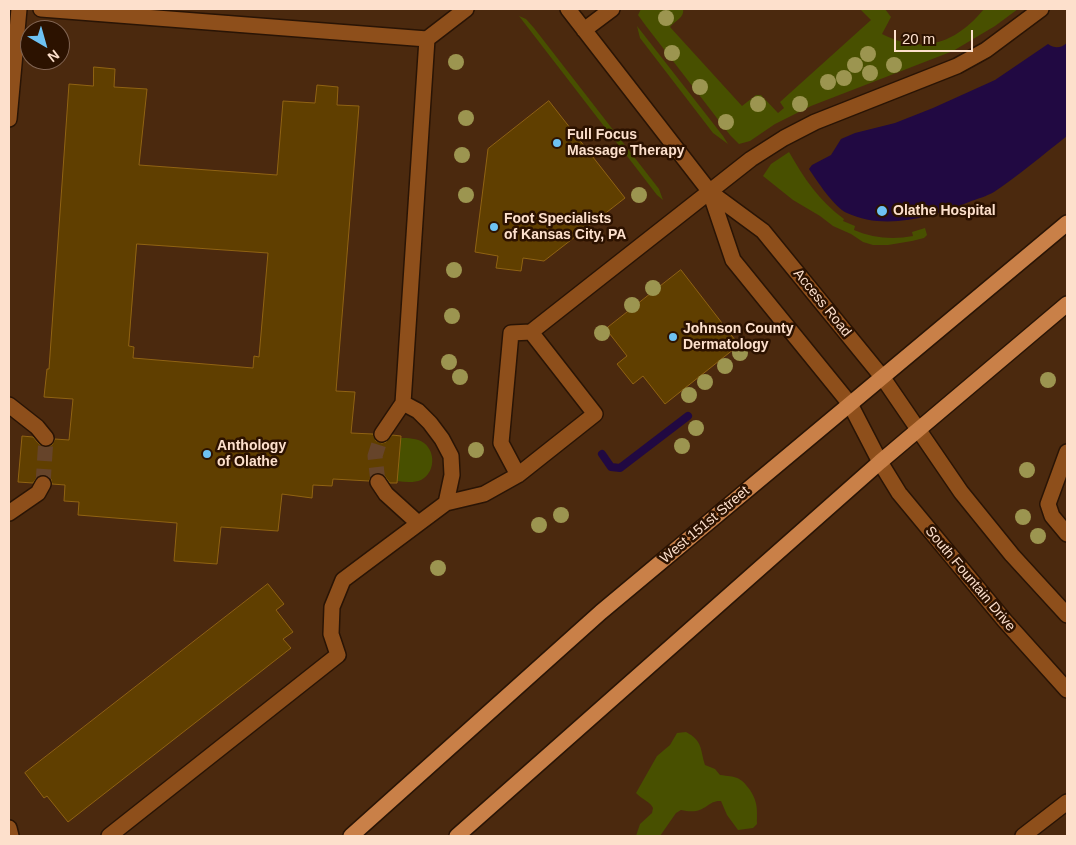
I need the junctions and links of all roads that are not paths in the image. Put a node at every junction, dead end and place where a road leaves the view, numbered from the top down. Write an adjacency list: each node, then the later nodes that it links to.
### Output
1 (19, 9): 9 (street)
2 (41, 9): 8 (street)
3 (466, 9): 8 (street)
4 (568, 9): 7 (street, Access Road)
5 (612, 9): 7 (street)
6 (1041, 9): 10 (street)
7 (584, 30): 10 (street, Access Road)
8 (427, 39): 15 (street)
9 (9, 119)
10 (710, 192): 13 (street); 14 (street, Access Road); 16 (street, Access Road)
11 (1067, 223): 14 (main road, West 151st Street)
12 (1067, 304): 18 (main road)
13 (531, 332): 23 (street); 23 (street)
14 (883, 378): 16 (main road, West 151st Street); 18 (street, Access Road)
15 (403, 404): 19 (street); 26 (street)
16 (850, 404): 22 (street, Access Road); 36 (main road, West 151st Street)
17 (9, 405): 20 (street)
18 (917, 430): 22 (main road); 30 (street)
19 (382, 434)
20 (46, 438)
21 (1067, 452): 29 (street)
22 (880, 462): 31 (street, South Fountain Drive); 37 (main road)
23 (518, 475): 26 (street)
24 (378, 482): 28 (street)
25 (43, 484): 27 (street)
26 (446, 503): 28 (street)
27 (9, 513)
28 (418, 523): 35 (street)
29 (1067, 534)
30 (1067, 615)
31 (1067, 690)
32 (1067, 802): 38 (street)
33 (9, 828): 34 (street)
34 (11, 836)
35 (109, 836)
36 (351, 836)
37 (457, 836)
38 (1023, 836)

